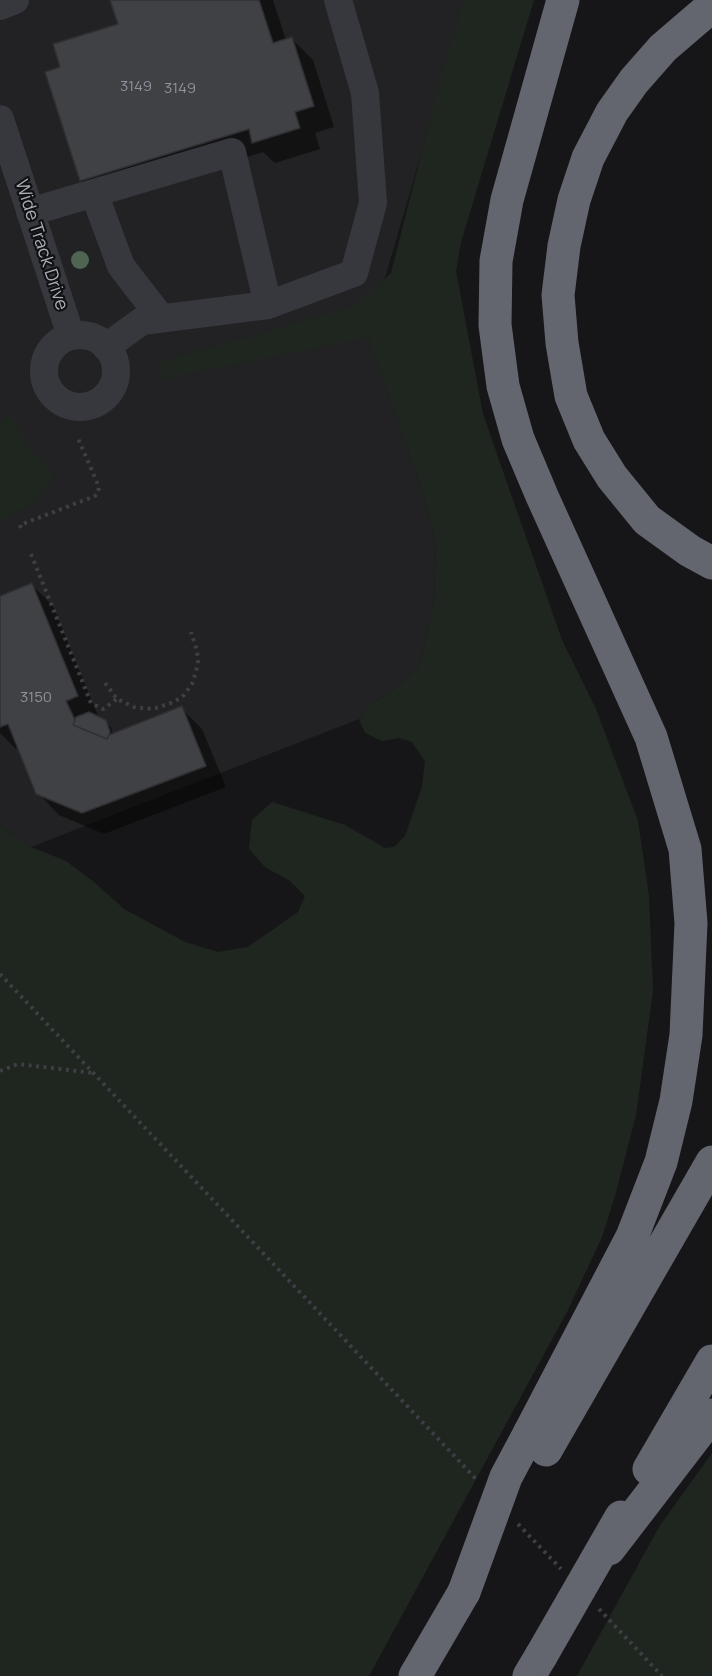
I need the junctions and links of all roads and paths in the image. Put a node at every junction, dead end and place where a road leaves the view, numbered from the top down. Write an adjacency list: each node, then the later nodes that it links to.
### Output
1 (15, 0): 4 (street)
2 (338, 0): 9 (street)
3 (563, 0): 26 (highway)
4 (0, 6)
5 (712, 6): 16 (highway)
6 (0, 119): 8 (street, Wide Track Drive)
7 (94, 193): 8 (street); 9 (street); 10 (street)
8 (30, 212): 11 (street, Wide Track Drive)
9 (268, 305): 10 (street)
10 (161, 318): 12 (street)
11 (71, 336): 12 (street); 12 (street)
12 (106, 347)
13 (77, 436): 14 (path)
14 (21, 528)
15 (31, 554): 19 (path)
16 (712, 563)
17 (191, 632): 19 (path)
18 (105, 683): 19 (path)
19 (117, 699)
20 (0, 974): 22 (path)
21 (0, 1071): 22 (path)
22 (94, 1073): 27 (path)
23 (712, 1162): 26 (highway)
24 (712, 1361): 29 (highway)
25 (712, 1415): 29 (highway)
26 (538, 1441): 32 (highway, bridge)
27 (482, 1485)
28 (514, 1520): 30 (path)
29 (625, 1520): 30 (highway, bridge)
30 (581, 1587): 31 (highway, bridge); 33 (path)
31 (535, 1666)
32 (415, 1676)
33 (662, 1676)

